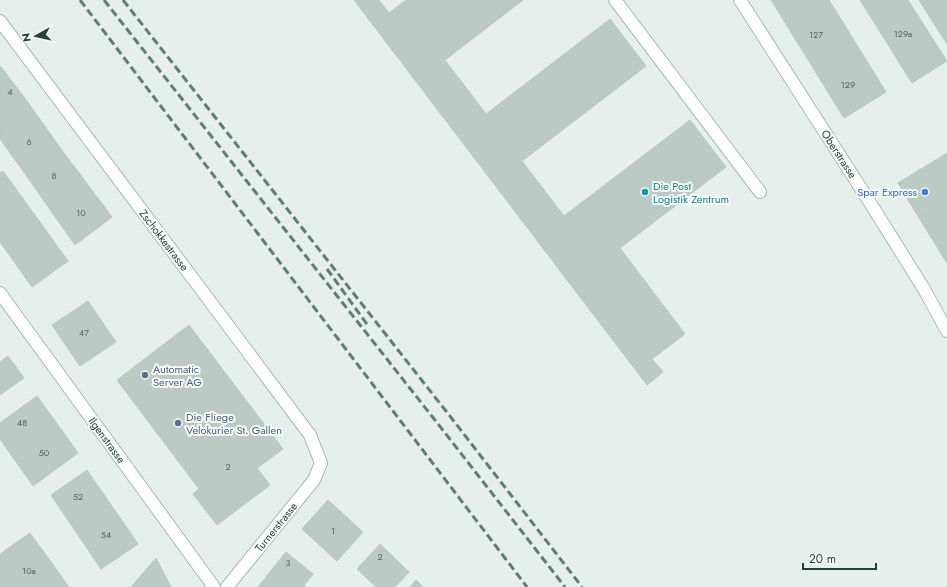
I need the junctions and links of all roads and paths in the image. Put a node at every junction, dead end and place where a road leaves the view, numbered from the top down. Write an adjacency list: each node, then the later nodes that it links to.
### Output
1 (615, 0): 4 (street)
2 (740, 0): 6 (street, Oberstrasse)
3 (0, 21): 7 (street, Zschokkestrasse)
4 (760, 192)
5 (0, 293): 8 (street, Ilgenstrasse)
6 (947, 332)
7 (321, 464): 9 (street, Turnerstrasse)
8 (214, 587)
9 (227, 587)

